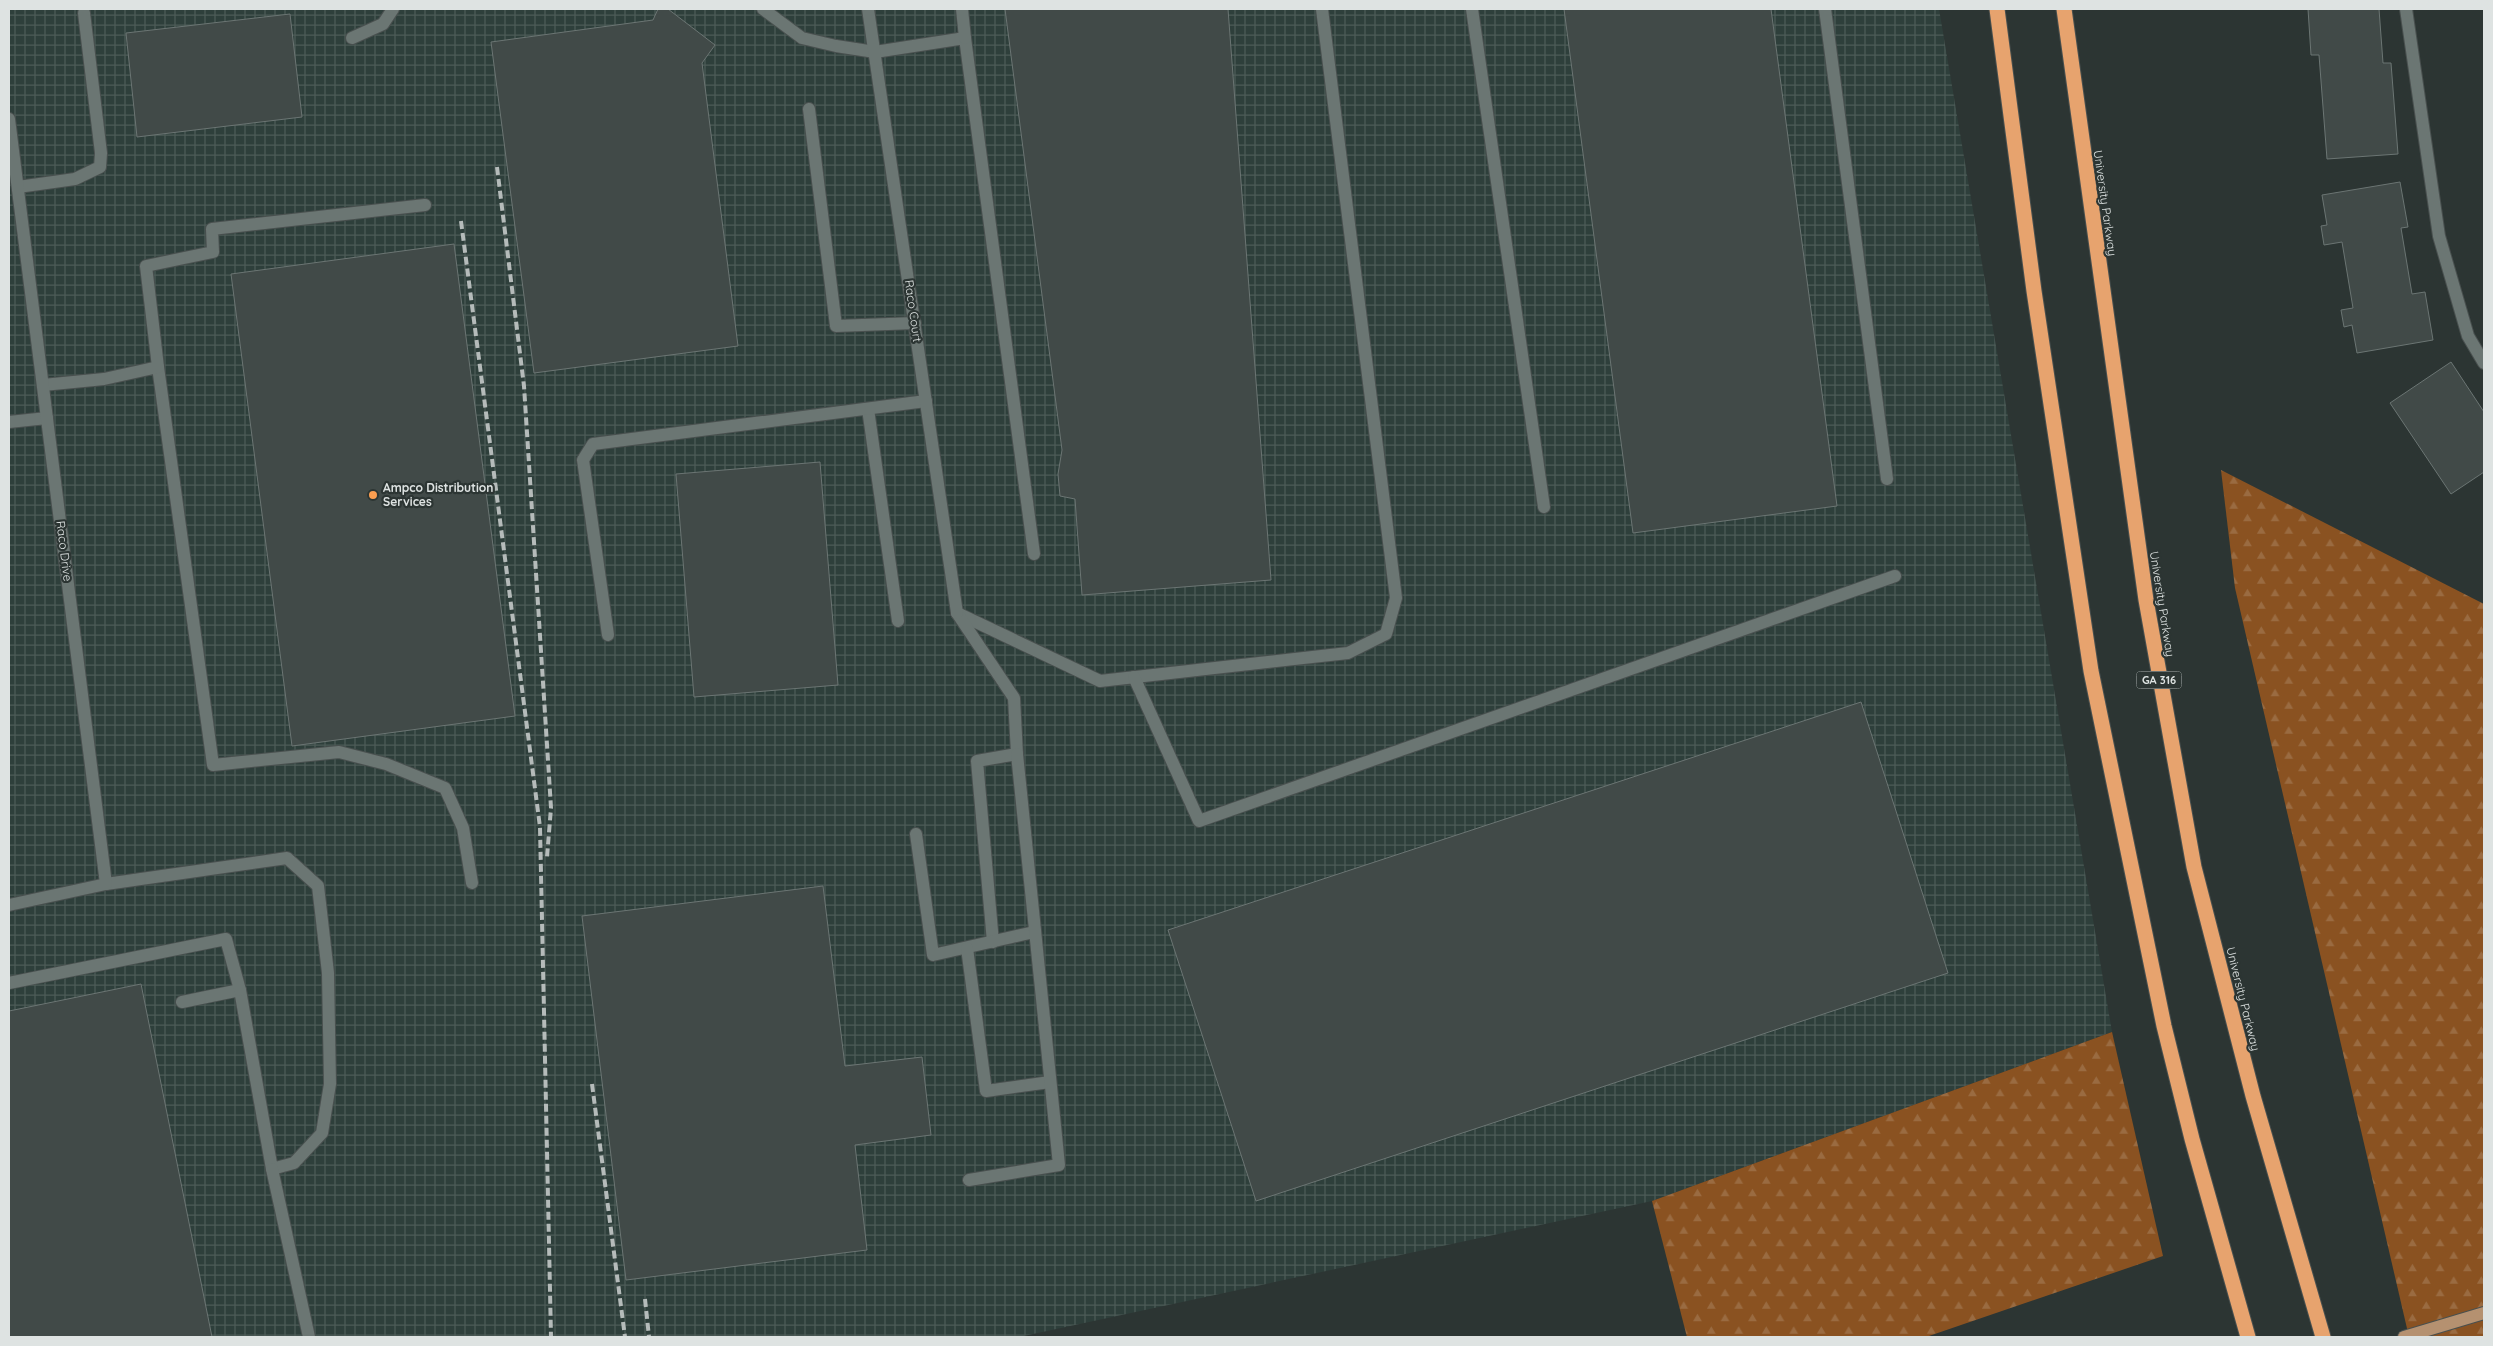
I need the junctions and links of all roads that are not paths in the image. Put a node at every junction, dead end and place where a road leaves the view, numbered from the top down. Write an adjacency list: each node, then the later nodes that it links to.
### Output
1 (393, 9): 12 (street)
2 (763, 9): 14 (street)
3 (868, 9): 14 (street, Raco Court)
4 (962, 9): 13 (street)
5 (1322, 9): 34 (street)
6 (1472, 9): 28 (street)
7 (1825, 9): 27 (street)
8 (1997, 9): 51 (highway)
9 (2064, 9): 52 (highway, University Parkway / GA 316)
10 (2406, 9): 20 (street)
11 (84, 13): 17 (street)
12 (352, 38)
13 (965, 38): 14 (street); 29 (street)
14 (875, 52): 19 (street, Raco Court)
15 (809, 109): 19 (street)
16 (9, 118): 17 (street, Raco Drive)
17 (18, 187): 22 (street, Raco Drive)
18 (425, 205): 21 (street)
19 (915, 323): 23 (street, Raco Court)
20 (2484, 363)
21 (158, 367): 22 (street); 37 (street)
22 (43, 385): 25 (street, Raco Drive)
23 (926, 402): 24 (street); 31 (street, Raco Court)
24 (868, 409): 32 (street); 33 (street)
25 (47, 418): 26 (street); 38 (street, Raco Drive)
26 (9, 422)
27 (1887, 479)
28 (1544, 507)
29 (1034, 554)
30 (1894, 576): 34 (street)
31 (957, 613): 34 (street); 35 (street)
32 (898, 620)
33 (608, 636)
34 (1134, 677)
35 (1017, 754): 40 (street); 41 (street)
36 (916, 834): 42 (street)
37 (472, 883)
38 (106, 884): 39 (street); 47 (street)
39 (9, 905)
40 (1034, 932): 41 (street); 46 (street)
41 (994, 942): 42 (street)
42 (967, 948): 46 (street)
43 (9, 983): 44 (street)
44 (240, 990): 45 (street); 47 (street)
45 (182, 1002)
46 (1050, 1082): 48 (street)
47 (272, 1169): 50 (street)
48 (969, 1180)
49 (2484, 1313): 53 (main road)
50 (309, 1337)
51 (2248, 1337)
52 (2323, 1337)
53 (2404, 1337)

